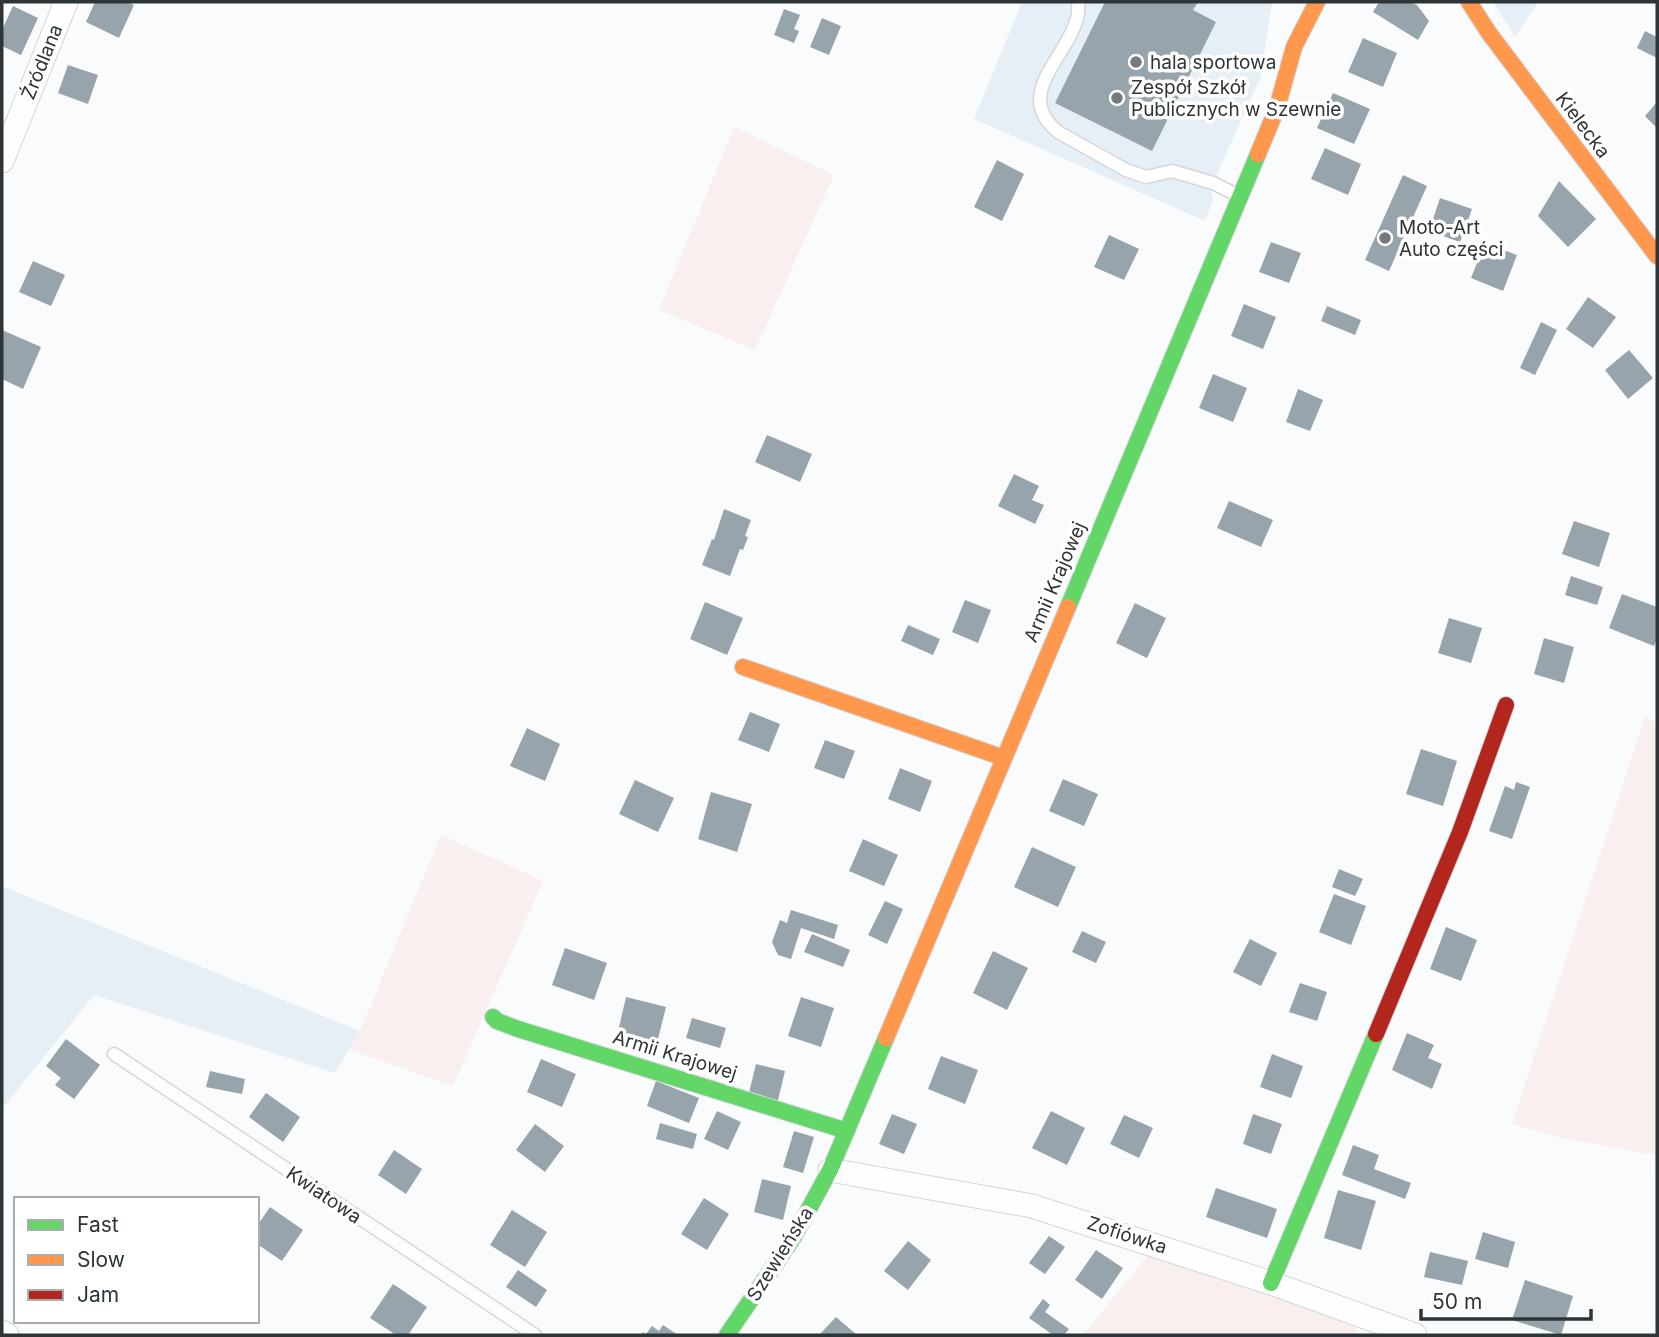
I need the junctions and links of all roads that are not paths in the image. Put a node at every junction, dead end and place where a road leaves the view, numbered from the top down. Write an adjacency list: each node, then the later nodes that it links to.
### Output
1 (66, 2): 9 (street, Źródlana)
2 (1077, 2): 10 (lane)
3 (1317, 2): 8 (street, Armii Krajowej)
4 (1461, 2): 7 (street, Kielecka)
5 (1469, 2): 7 (street, Kielecka)
6 (1295, 13): 8 (street, Armii Krajowej)
7 (1477, 18): 11 (street, Kielecka)
8 (1294, 47): 10 (street, Armii Krajowej)
9 (2, 161)
10 (1241, 197): 14 (street, Armii Krajowej)
11 (1657, 256)
12 (743, 667): 14 (street)
13 (1506, 705): 19 (street)
14 (1004, 758): 17 (street, Armii Krajowej)
15 (493, 1017): 17 (street, Armii Krajowej)
16 (114, 1054): 23 (lane, Kwiatowa)
17 (847, 1131): 18 (street, Armii Krajowej)
18 (830, 1170): 19 (street, Zofiówka); 24 (street, Szewieńska)
19 (1271, 1283): 20 (street, Zofiówka)
20 (1362, 1327): 25 (street, Zofiówka)
21 (2, 1332): 22 (street)
22 (7, 1335)
23 (535, 1335)
24 (727, 1335)
25 (1415, 1335)

